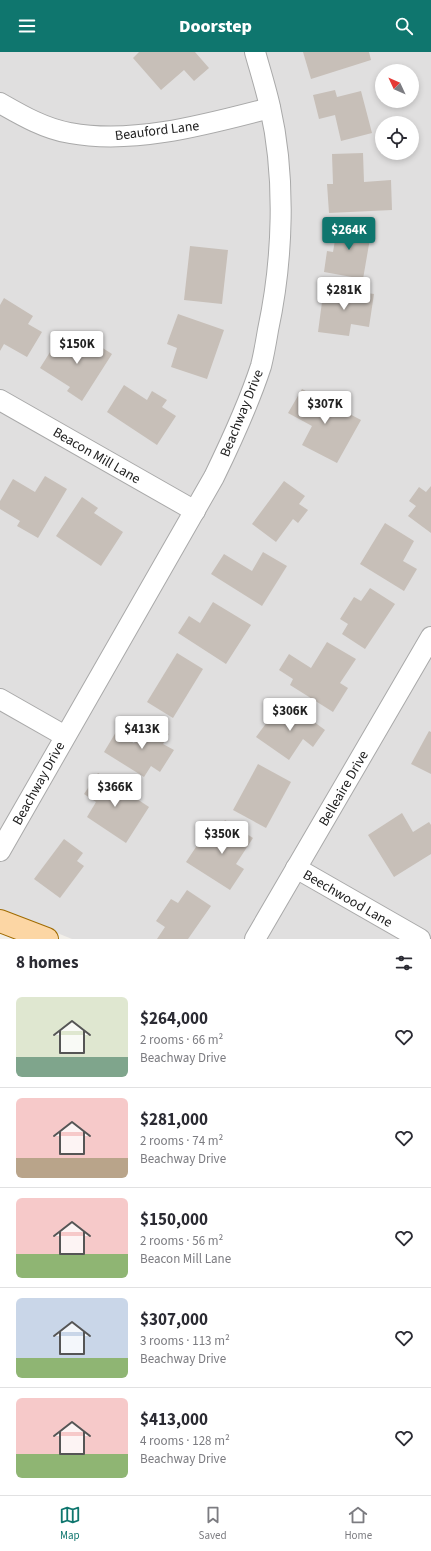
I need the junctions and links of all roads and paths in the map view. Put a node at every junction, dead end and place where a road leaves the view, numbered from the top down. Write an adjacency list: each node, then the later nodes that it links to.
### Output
1 (255, 52): 3 (street, Beachway Drive)
2 (0, 103): 3 (street, Beauford Lane)
3 (270, 108): 5 (street, Beachway Drive)
4 (0, 400): 5 (street, Beacon Mill Lane)
5 (195, 511): 8 (street, Beachway Drive)
6 (430, 643): 10 (street, Belleaire Drive)
7 (0, 699): 8 (street, Beachway Drive)
8 (65, 736): 9 (street, Beachway Drive)
9 (0, 852)
10 (296, 868): 13 (street, Belleaire Drive); 14 (street, Beechwood Lane)
11 (0, 921): 12 (main road)
12 (47, 939)
13 (256, 939)
14 (420, 939)

